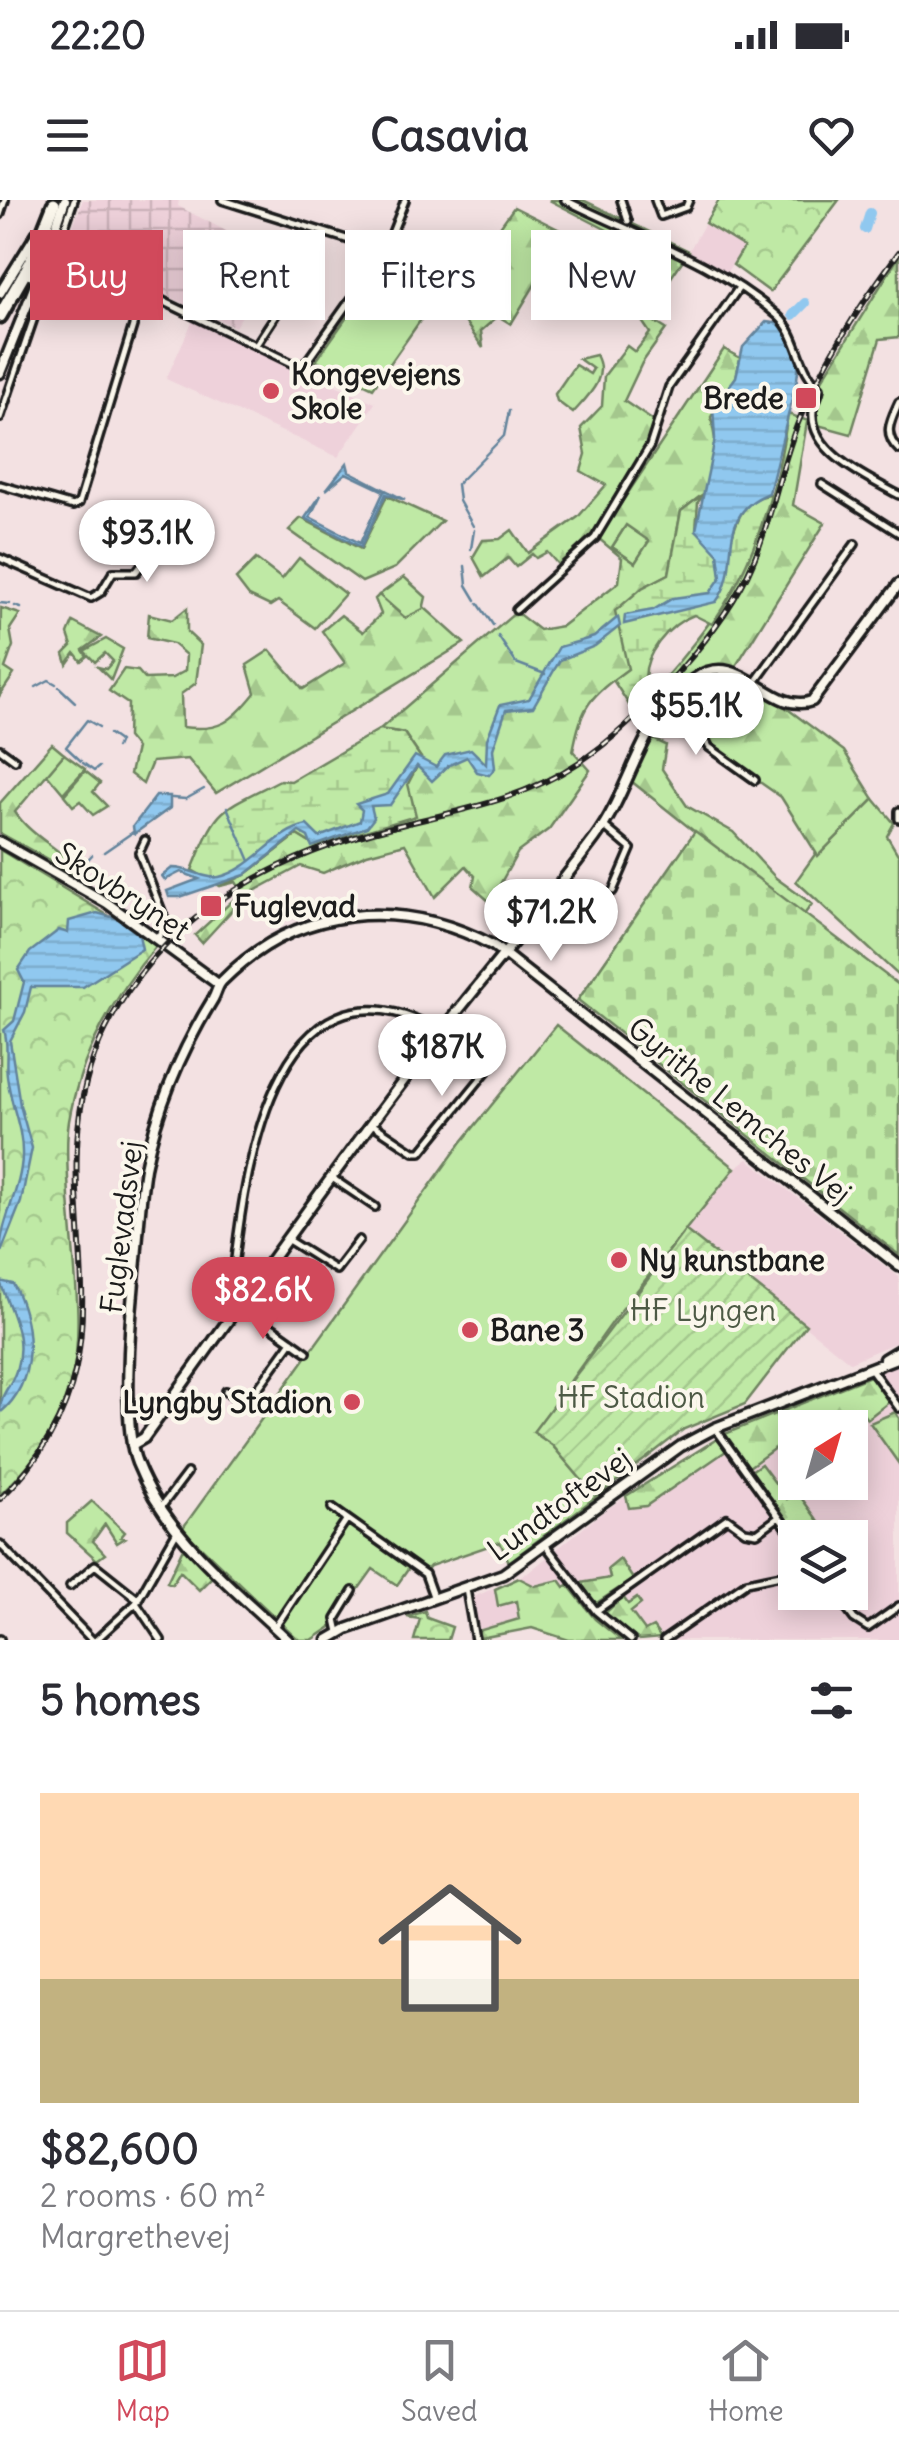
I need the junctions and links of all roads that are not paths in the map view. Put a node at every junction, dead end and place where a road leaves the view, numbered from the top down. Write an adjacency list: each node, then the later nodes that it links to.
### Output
1 (6, 200): 12 (street)
2 (74, 200): 15 (street)
3 (222, 200): 11 (street)
4 (404, 200): 16 (street)
5 (565, 200): 10 (street)
6 (621, 200): 13 (street)
7 (656, 200): 8 (street)
8 (690, 200)
9 (58, 201): 14 (street); 20 (street); 24 (highway)
10 (574, 202): 19 (street)
11 (240, 203): 17 (street)
12 (0, 216)
13 (628, 221)
14 (54, 230)
15 (61, 230)
16 (390, 230)
17 (345, 238)
18 (30, 283): 28 (highway)
19 (739, 288): 36 (street); 42 (street)
20 (0, 293)
21 (30, 301): 30 (street)
22 (163, 302): 29 (street)
23 (345, 304): 29 (street)
24 (0, 316)
25 (30, 320): 32 (street)
26 (135, 320): 34 (street)
27 (272, 320): 29 (street)
28 (0, 330)
29 (256, 345)
30 (0, 372)
31 (899, 402): 33 (street)
32 (0, 418)
33 (899, 450)
34 (0, 484)
35 (822, 484): 37 (street)
36 (899, 495)
37 (899, 533)
38 (159, 544): 40 (street)
39 (854, 544): 43 (street)
40 (0, 558)
41 (899, 584): 43 (street)
42 (516, 610)
43 (756, 681): 44 (street)
44 (681, 691): 47 (street); 48 (street)
45 (0, 748): 46 (street)
46 (15, 760)
47 (755, 780)
48 (604, 826): 51 (street); 53 (street)
49 (145, 840): 52 (street)
50 (0, 842): 52 (street, Skovbrynet)
51 (613, 891)
52 (158, 938): 54 (street, Skovbrynet)
53 (505, 953): 54 (street, Fuglevadsvej); 55 (street); 61 (street, Gyrithe Lemches Vej)
54 (218, 984): 70 (street, Fuglevadsvej)
55 (444, 1029): 56 (street); 56 (street); 62 (street)
56 (371, 1124): 57 (street)
57 (332, 1178): 58 (street); 59 (street)
58 (375, 1207)
59 (288, 1240): 60 (street); 62 (street)
60 (359, 1240)
61 (899, 1266)
62 (239, 1307): 63 (street); 70 (street)
63 (292, 1341): 64 (street); 67 (street)
64 (306, 1352)
65 (899, 1354): 66 (street, Lundtoftevej)
66 (870, 1367): 68 (street); 69 (street, Lundtoftevej)
67 (226, 1391)
68 (899, 1408)
69 (716, 1428): 74 (street); 79 (street, Lundtoftevej)
70 (132, 1445): 72 (street)
71 (187, 1474): 72 (street)
72 (162, 1506): 77 (street)
73 (332, 1508): 75 (street)
74 (779, 1517): 76 (street); 88 (street)
75 (347, 1518): 84 (street); 89 (street)
76 (781, 1520)
77 (176, 1533): 85 (street); 89 (street)
78 (0, 1544): 91 (street)
79 (546, 1547): 82 (street, Lundtoftevej); 88 (street)
80 (778, 1576): 97 (street)
81 (70, 1586): 85 (street)
82 (466, 1589): 84 (street, Lundtoftevej); 95 (street)
83 (353, 1591): 90 (street)
84 (434, 1599): 90 (street, Lundtoftevej)
85 (137, 1601): 91 (street); 92 (street)
86 (899, 1606): 87 (street)
87 (847, 1610)
88 (596, 1612): 96 (street)
89 (275, 1627): 93 (street)
90 (340, 1632): 94 (street, Lundtoftevej)
91 (94, 1640)
92 (161, 1640)
93 (288, 1640)
94 (328, 1640)
95 (474, 1640)
96 (631, 1640)
97 (664, 1640)

